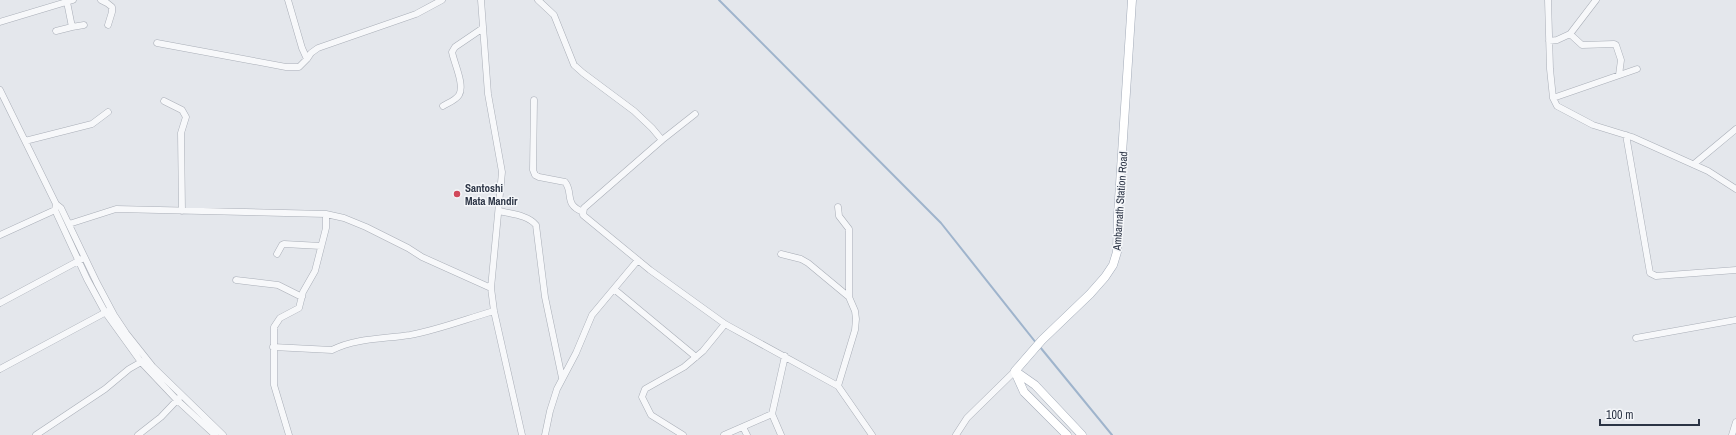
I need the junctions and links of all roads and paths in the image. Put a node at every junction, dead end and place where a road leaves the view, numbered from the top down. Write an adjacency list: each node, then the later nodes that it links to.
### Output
1 (101, 0): 12 (street)
2 (288, 0): 19 (street)
3 (442, 0): 19 (street)
4 (481, 0): 14 (street)
5 (538, 0): 31 (street)
6 (1132, 0): 65 (main road, Ambarnath Station Road)
7 (1548, 0): 17 (street)
8 (1596, 0): 16 (street)
9 (70, 1): 10 (street); 13 (street)
10 (0, 22)
11 (84, 25): 13 (street)
12 (108, 25)
13 (72, 27): 15 (street)
14 (483, 28): 26 (street); 38 (street)
15 (56, 31)
16 (1570, 34): 17 (street); 21 (street)
17 (1549, 41): 23 (street)
18 (157, 43): 19 (street)
19 (307, 59)
20 (1637, 70): 21 (street)
21 (1619, 75): 23 (street)
22 (0, 90): 32 (street)
23 (1553, 98): 30 (street)
24 (534, 100): 39 (street)
25 (164, 101): 37 (street)
26 (443, 106)
27 (108, 112): 32 (street)
28 (695, 114): 31 (street)
29 (1736, 129): 33 (street)
30 (1626, 135): 33 (street); 48 (street)
31 (662, 140): 39 (street)
32 (25, 141): 35 (street)
33 (1694, 164): 34 (street)
34 (1736, 189)
35 (56, 207): 41 (street); 42 (street); 46 (street)
36 (838, 207): 53 (street)
37 (182, 211): 40 (street); 41 (street)
38 (498, 211): 50 (street); 66 (street)
39 (583, 212): 47 (street)
40 (326, 214): 43 (street); 50 (street)
41 (69, 224): 46 (street)
42 (0, 235)
43 (321, 246): 44 (street); 52 (street)
44 (277, 254)
45 (781, 254): 53 (street)
46 (82, 259): 54 (street); 55 (street)
47 (638, 260): 51 (street); 58 (street)
48 (1736, 270)
49 (236, 280): 52 (street)
50 (491, 288): 56 (street)
51 (614, 289): 62 (street); 66 (street)
52 (302, 297): 60 (street)
53 (849, 297): 67 (street)
54 (0, 303)
55 (108, 311): 63 (street); 64 (street)
56 (494, 311): 60 (street); 77 (street)
57 (1736, 320): 59 (street)
58 (725, 324): 61 (street); 62 (street)
59 (1636, 338)
60 (273, 347): 76 (street)
61 (785, 356): 67 (street); 69 (street)
62 (696, 358): 79 (street)
63 (143, 360): 68 (street); 72 (street)
64 (0, 369)
65 (1015, 371): 84 (street, Ambarnath Station Road); 85 (main road); 86 (main road)
66 (562, 378): 78 (street)
67 (838, 386): 83 (street)
68 (180, 398): 73 (street); 74 (street); 75 (street)
69 (772, 414): 71 (street); 82 (street)
70 (1736, 422): 87 (street)
71 (743, 427): 80 (street); 81 (street)
72 (36, 435)
73 (138, 435)
74 (215, 435)
75 (223, 435)
76 (288, 435)
77 (522, 435)
78 (545, 435)
79 (682, 435)
80 (724, 435)
81 (747, 435)
82 (781, 435)
83 (872, 435)
84 (956, 435)
85 (1067, 435)
86 (1082, 435)
87 (1732, 435)

